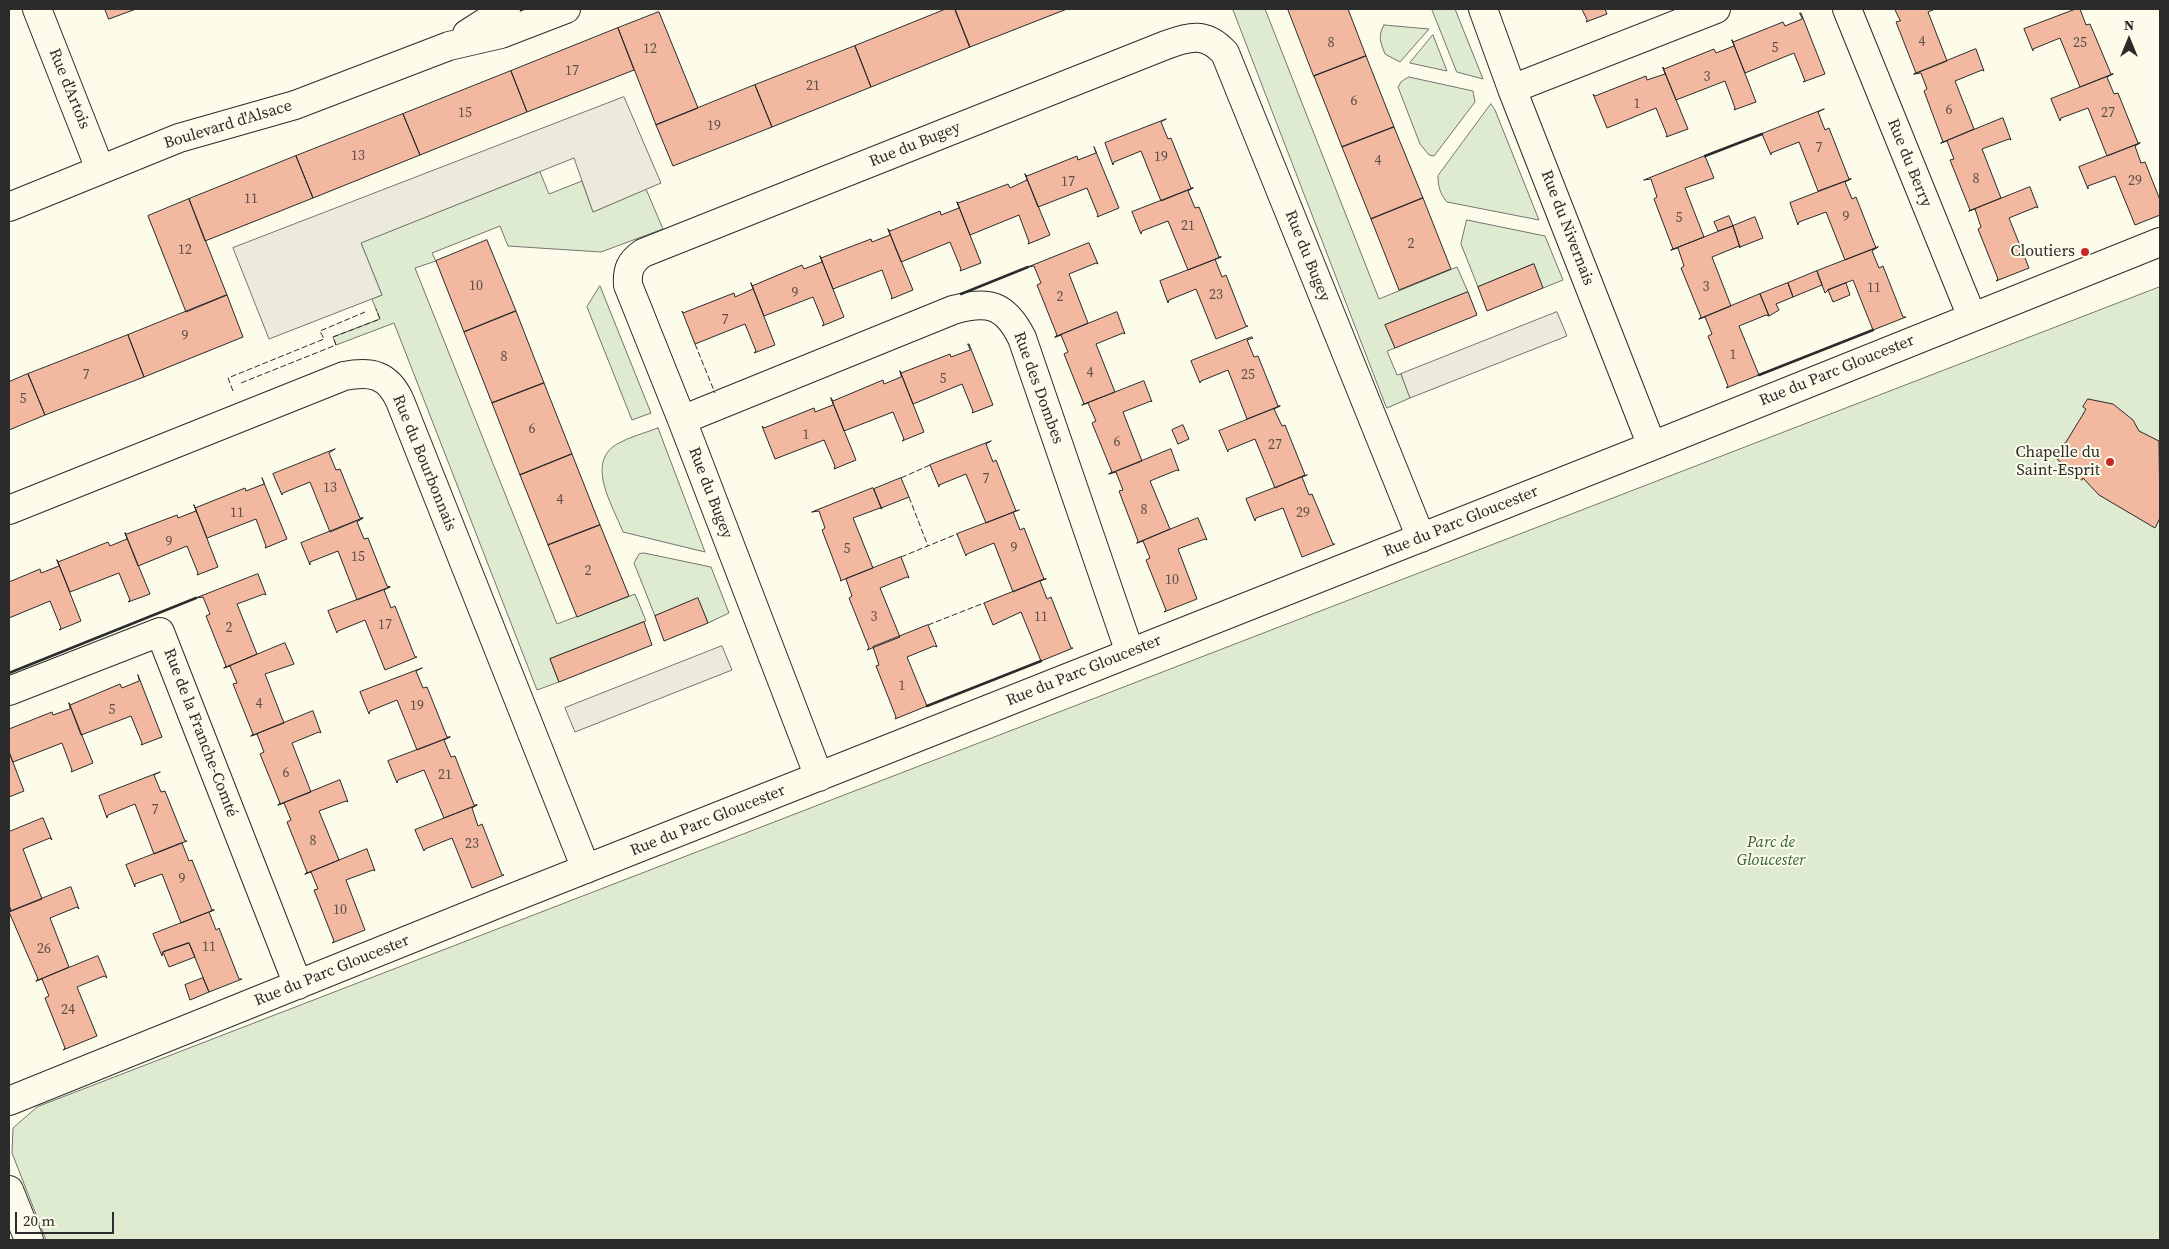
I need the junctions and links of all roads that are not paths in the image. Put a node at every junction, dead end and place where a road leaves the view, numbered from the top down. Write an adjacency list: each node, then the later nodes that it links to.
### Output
1 (37, 9): 9 (street, Rue d'Artois)
2 (506, 9): 7 (street, Boulevard d'Alsace)
3 (566, 9): 7 (street, Boulevard d'Alsace)
4 (1483, 9): 8 (street, Rue du Nivernais)
5 (1716, 9): 8 (street)
6 (1847, 9): 12 (street, Rue du Berry)
7 (449, 46): 9 (street, Boulevard d'Alsace)
8 (1512, 89): 14 (street, Rue du Nivernais)
9 (100, 170): 10 (street, Boulevard d'Alsace)
10 (9, 207)
11 (2160, 242): 12 (street, Rue du Parc Gloucester)
12 (1972, 317): 14 (street, Rue du Parc Gloucester)
13 (682, 420): 16 (street, Rue du Bugey); 17 (street, Rue des Dombes); 19 (street, Rue du Bugey)
14 (1652, 446): 16 (street, Rue du Parc Gloucester)
15 (9, 510): 20 (street, Rue du Bourbonnais)
16 (1421, 538): 17 (street, Rue du Parc Gloucester)
17 (1130, 653): 19 (street, Rue du Parc Gloucester)
18 (9, 691): 21 (street, Rue de la Franche-Comté)
19 (819, 777): 20 (street, Rue du Parc Gloucester)
20 (586, 869): 21 (street, Rue du Parc Gloucester)
21 (298, 985): 22 (street, Rue du Parc Gloucester)
22 (9, 1101)
23 (9, 1190): 24 (street)
24 (28, 1240)

